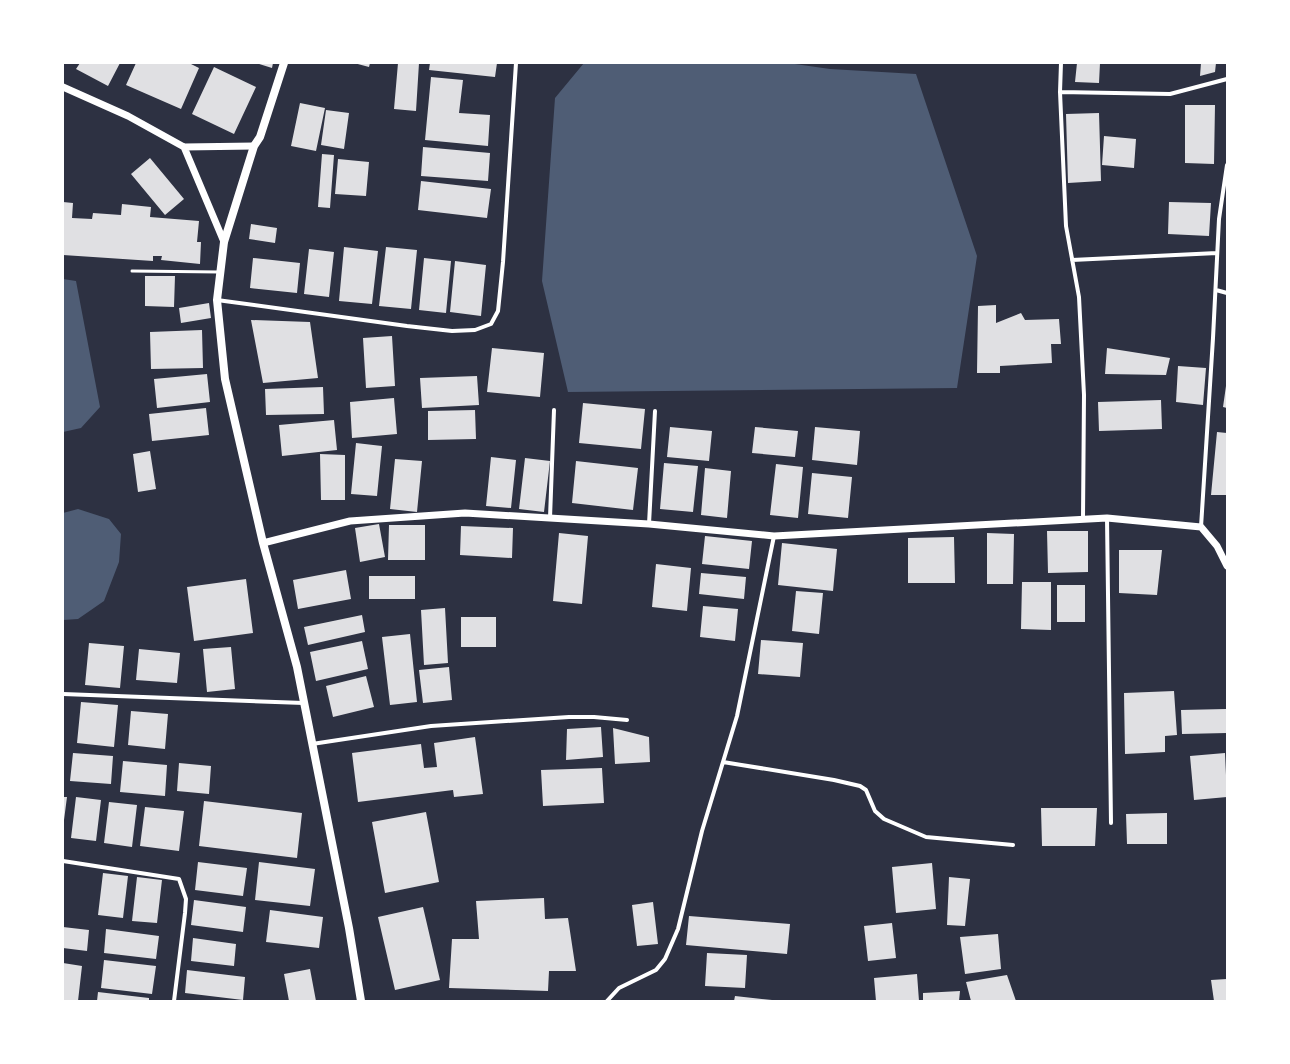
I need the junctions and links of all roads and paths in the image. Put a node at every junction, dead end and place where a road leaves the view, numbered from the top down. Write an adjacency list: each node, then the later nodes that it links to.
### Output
1 (284, 63): 7 (main road)
2 (516, 63): 17 (street)
3 (1061, 63): 6 (street)
4 (1227, 79): 6 (street)
5 (63, 87): 8 (street)
6 (1060, 92): 12 (street)
7 (254, 146): 8 (street); 10 (main road)
8 (184, 147): 10 (street)
9 (1227, 165): 11 (street)
10 (224, 242): 14 (main road)
11 (1218, 253): 12 (street); 15 (street)
12 (1072, 260): 21 (street)
13 (132, 271): 14 (lane)
14 (221, 272): 17 (main road)
15 (1216, 290): 16 (street); 24 (street)
16 (1227, 293)
17 (217, 300): 26 (main road)
18 (554, 410): 20 (street)
19 (655, 411): 23 (street)
20 (550, 518): 23 (street); 26 (street)
21 (1083, 518): 22 (street); 25 (street)
22 (1107, 518): 24 (street); 33 (street)
23 (649, 524): 25 (street)
24 (1201, 527): 27 (street)
25 (774, 536): 32 (street)
26 (263, 543): 29 (main road)
27 (1227, 566)
28 (63, 694): 29 (street)
29 (304, 704): 31 (main road)
30 (627, 720): 31 (street)
31 (312, 744): 37 (main road)
32 (723, 762): 34 (street); 38 (street)
33 (1111, 823)
34 (1013, 845)
35 (63, 861): 36 (street)
36 (174, 1001)
37 (361, 1001)
38 (607, 1001)

